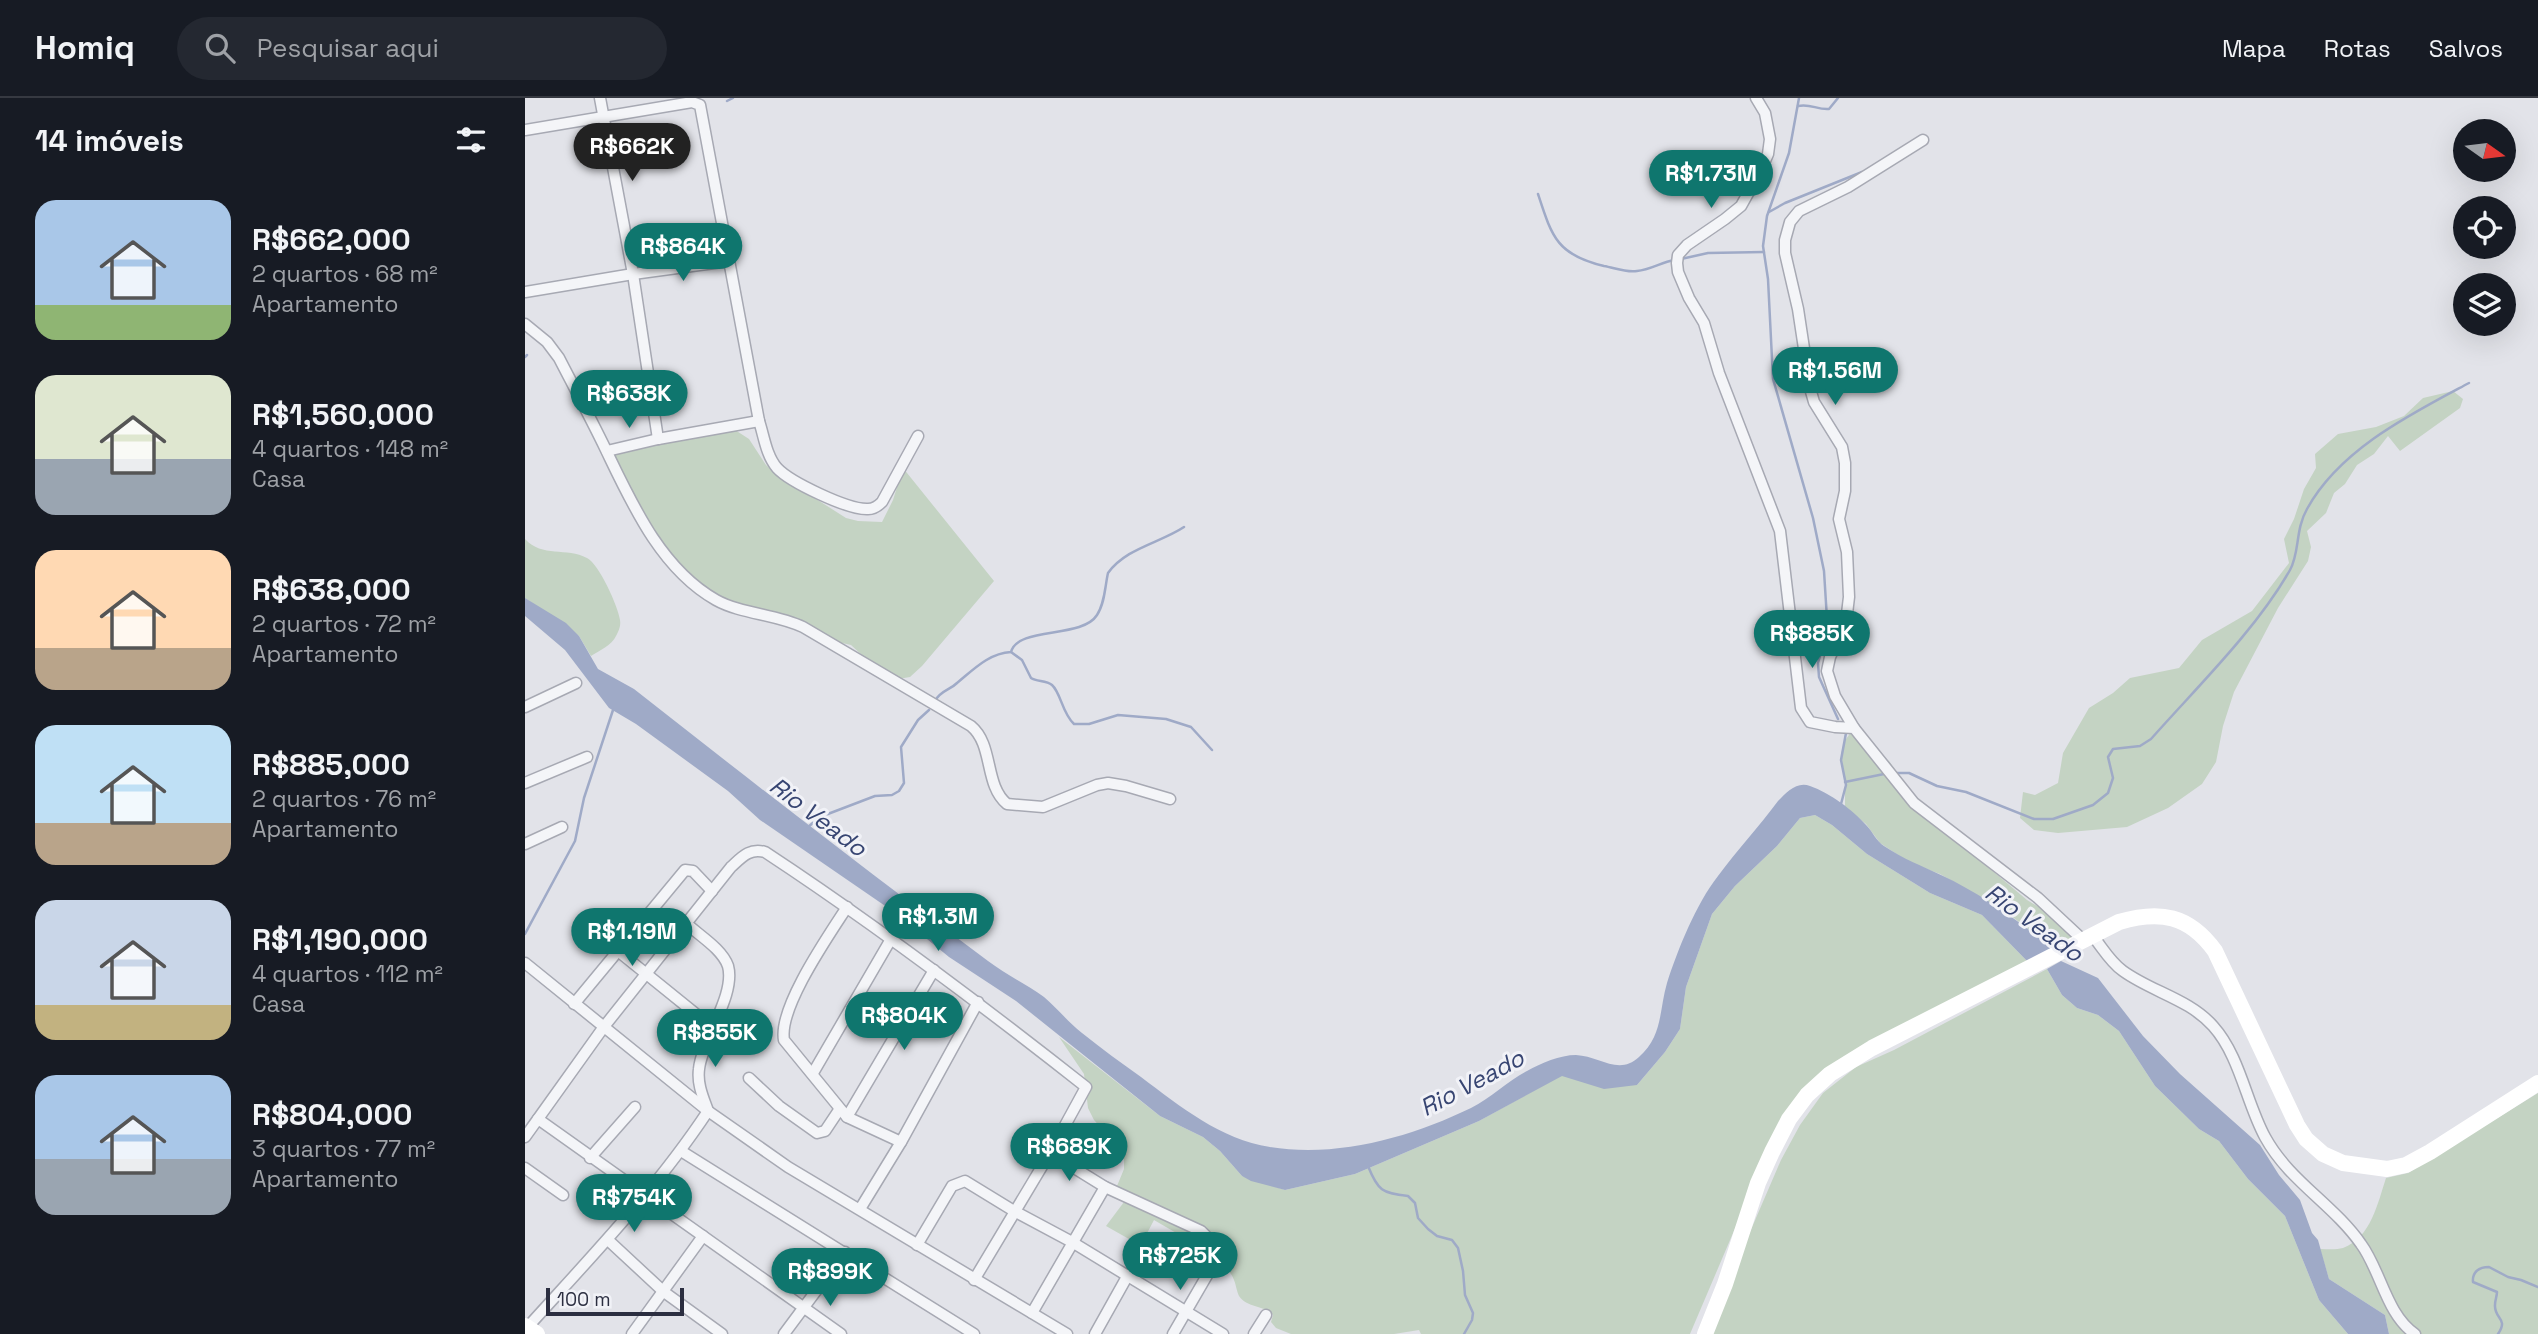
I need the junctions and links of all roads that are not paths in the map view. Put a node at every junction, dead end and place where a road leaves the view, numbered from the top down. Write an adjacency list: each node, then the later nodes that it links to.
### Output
1 (600, 98): 3 (street)
2 (1756, 98): 16 (street)
3 (603, 116): 4 (street); 6 (street); 7 (street)
4 (525, 130)
5 (1923, 139): 16 (street)
6 (729, 261): 7 (street); 10 (street)
7 (633, 274): 8 (street); 12 (street)
8 (525, 292)
9 (525, 324): 13 (street)
10 (759, 421): 11 (street); 12 (street)
11 (918, 436)
12 (658, 439): 13 (street)
13 (607, 452): 19 (street)
14 (576, 683): 15 (street)
15 (525, 707)
16 (1854, 728): 25 (street)
17 (587, 757): 18 (street)
18 (525, 783)
19 (1170, 799)
20 (562, 827): 21 (street)
21 (525, 844)
22 (712, 891): 23 (street); 24 (street); 27 (street)
23 (847, 907): 26 (street); 35 (street)
24 (687, 924): 30 (street); 33 (street)
25 (2088, 937): 37 (main road); 76 (main road); 77 (street)
26 (891, 939): 29 (street); 35 (street)
27 (618, 951): 30 (street); 32 (street)
28 (525, 963): 32 (street)
29 (934, 970): 31 (street); 40 (street)
30 (647, 974): 33 (street); 34 (street)
31 (978, 1002): 43 (street); 45 (street)
32 (574, 1004): 34 (street)
33 (712, 1027): 39 (street)
34 (603, 1028): 39 (street); 41 (street)
35 (813, 1073): 40 (street)
36 (749, 1078): 40 (street)
37 (2538, 1083)
38 (635, 1107): 46 (street)
39 (708, 1111): 44 (street); 51 (street)
40 (843, 1114): 43 (street)
41 (532, 1121): 42 (street); 46 (street)
42 (525, 1137)
43 (901, 1142): 51 (street)
44 (681, 1151): 50 (street); 57 (street)
45 (1050, 1153): 48 (street); 52 (street)
46 (590, 1158): 50 (street)
47 (525, 1168): 49 (street)
48 (1105, 1187): 55 (street); 62 (street)
49 (563, 1195)
50 (645, 1197): 53 (street); 54 (street)
51 (860, 1209): 56 (street)
52 (1014, 1211): 55 (street); 56 (street); 59 (street)
53 (703, 1236): 60 (street); 61 (street)
54 (608, 1240): 60 (street); 65 (street)
55 (1072, 1241): 58 (street); 63 (street)
56 (917, 1245): 59 (street)
57 (845, 1252): 61 (street); 70 (street)
58 (1128, 1275): 62 (street); 72 (street)
59 (974, 1280): 63 (street)
60 (664, 1292): 66 (street); 67 (street)
61 (802, 1307): 68 (street); 69 (street)
62 (1187, 1311): 73 (street); 74 (street)
63 (1032, 1313): 71 (street)
64 (1266, 1315): 75 (street)
65 (528, 1329)
66 (637, 1332)
67 (722, 1334)
68 (784, 1334)
69 (841, 1334)
70 (974, 1334)
71 (1067, 1334)
72 (1095, 1334)
73 (1173, 1334)
74 (1223, 1334)
75 (1255, 1334)
76 (1705, 1334)
77 (2415, 1334)

